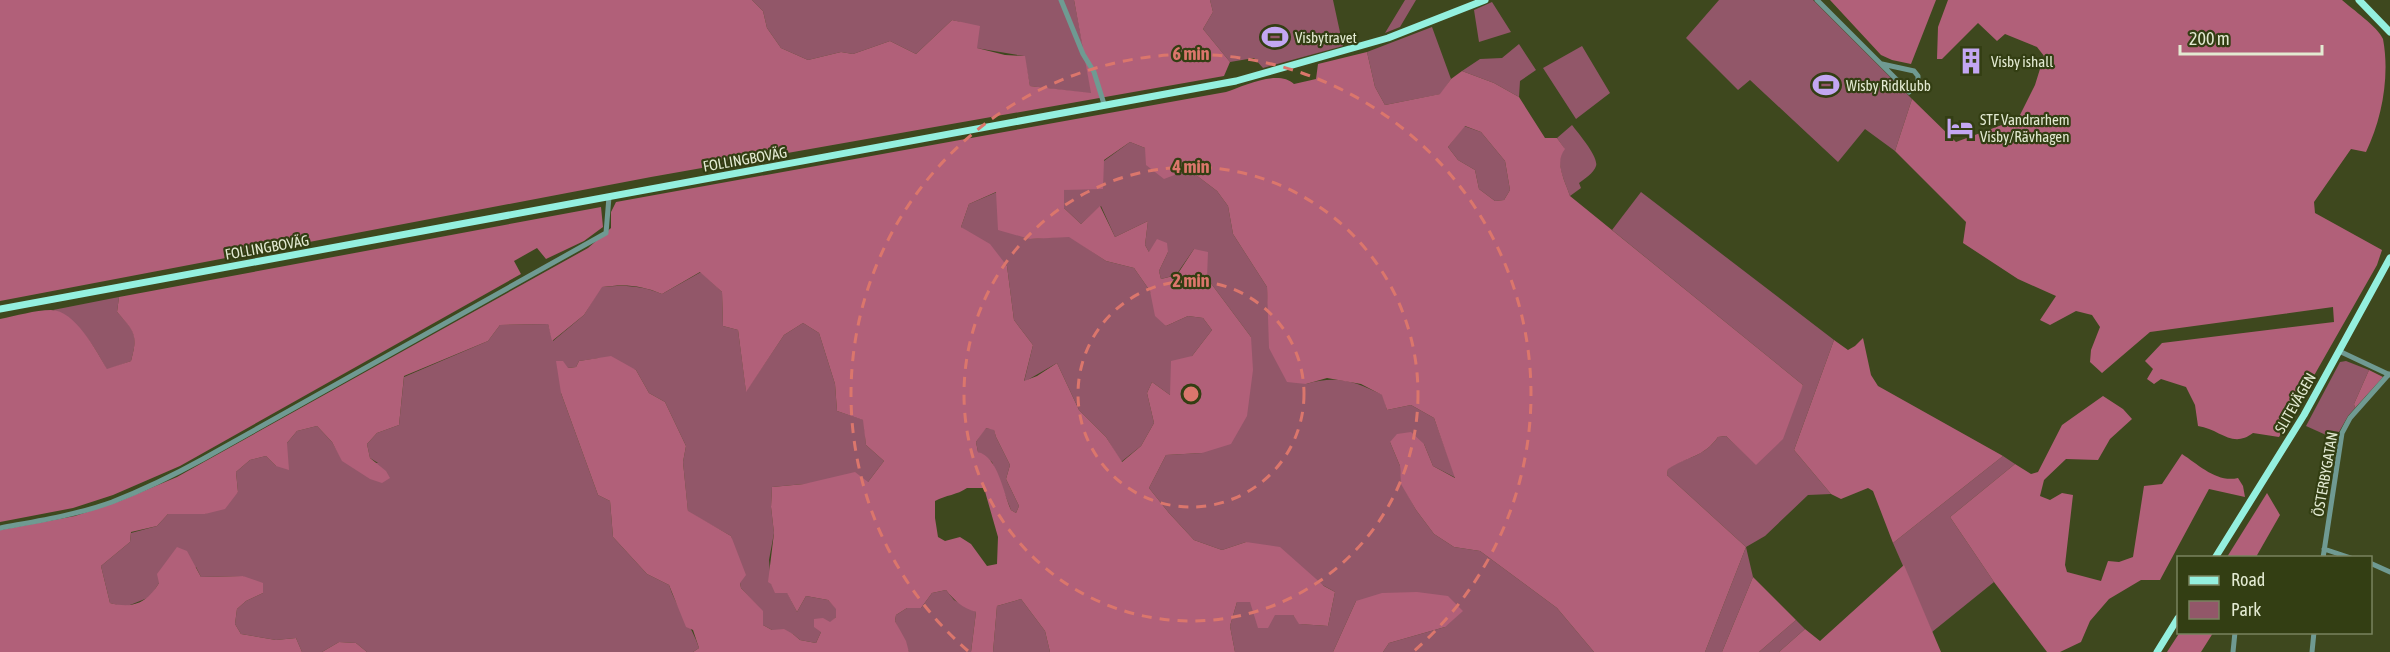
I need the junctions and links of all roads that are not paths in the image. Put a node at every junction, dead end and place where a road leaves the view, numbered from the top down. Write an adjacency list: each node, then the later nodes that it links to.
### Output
1 (1061, 0): 7 (street)
2 (1485, 0): 7 (main road, FOLLINGBOVÄG)
3 (1817, 0): 6 (street)
4 (2359, 0): 5 (main road)
5 (2390, 32)
6 (1882, 64): 6 (street)
7 (1104, 104): 8 (main road, FOLLINGBOVÄG)
8 (609, 197): 10 (main road, FOLLINGBOVÄG); 13 (street)
9 (2390, 258): 11 (main road, SLITEVÄGEN)
10 (0, 309)
11 (2339, 351): 12 (street); 15 (main road, SLITEVÄGEN)
12 (2389, 375): 14 (street, ÖSTERBYGATAN)
13 (0, 528)
14 (2324, 549): 16 (street, ÖSTERBYGATAN); 17 (street)
15 (2217, 556)
16 (2323, 556)
17 (2345, 556)
18 (2372, 564): 19 (street)
19 (2390, 572)
20 (2177, 620): 23 (main road)
21 (2235, 634): 24 (street)
22 (2314, 634): 25 (street)
23 (2157, 652)
24 (2233, 652)
25 (2312, 652)

